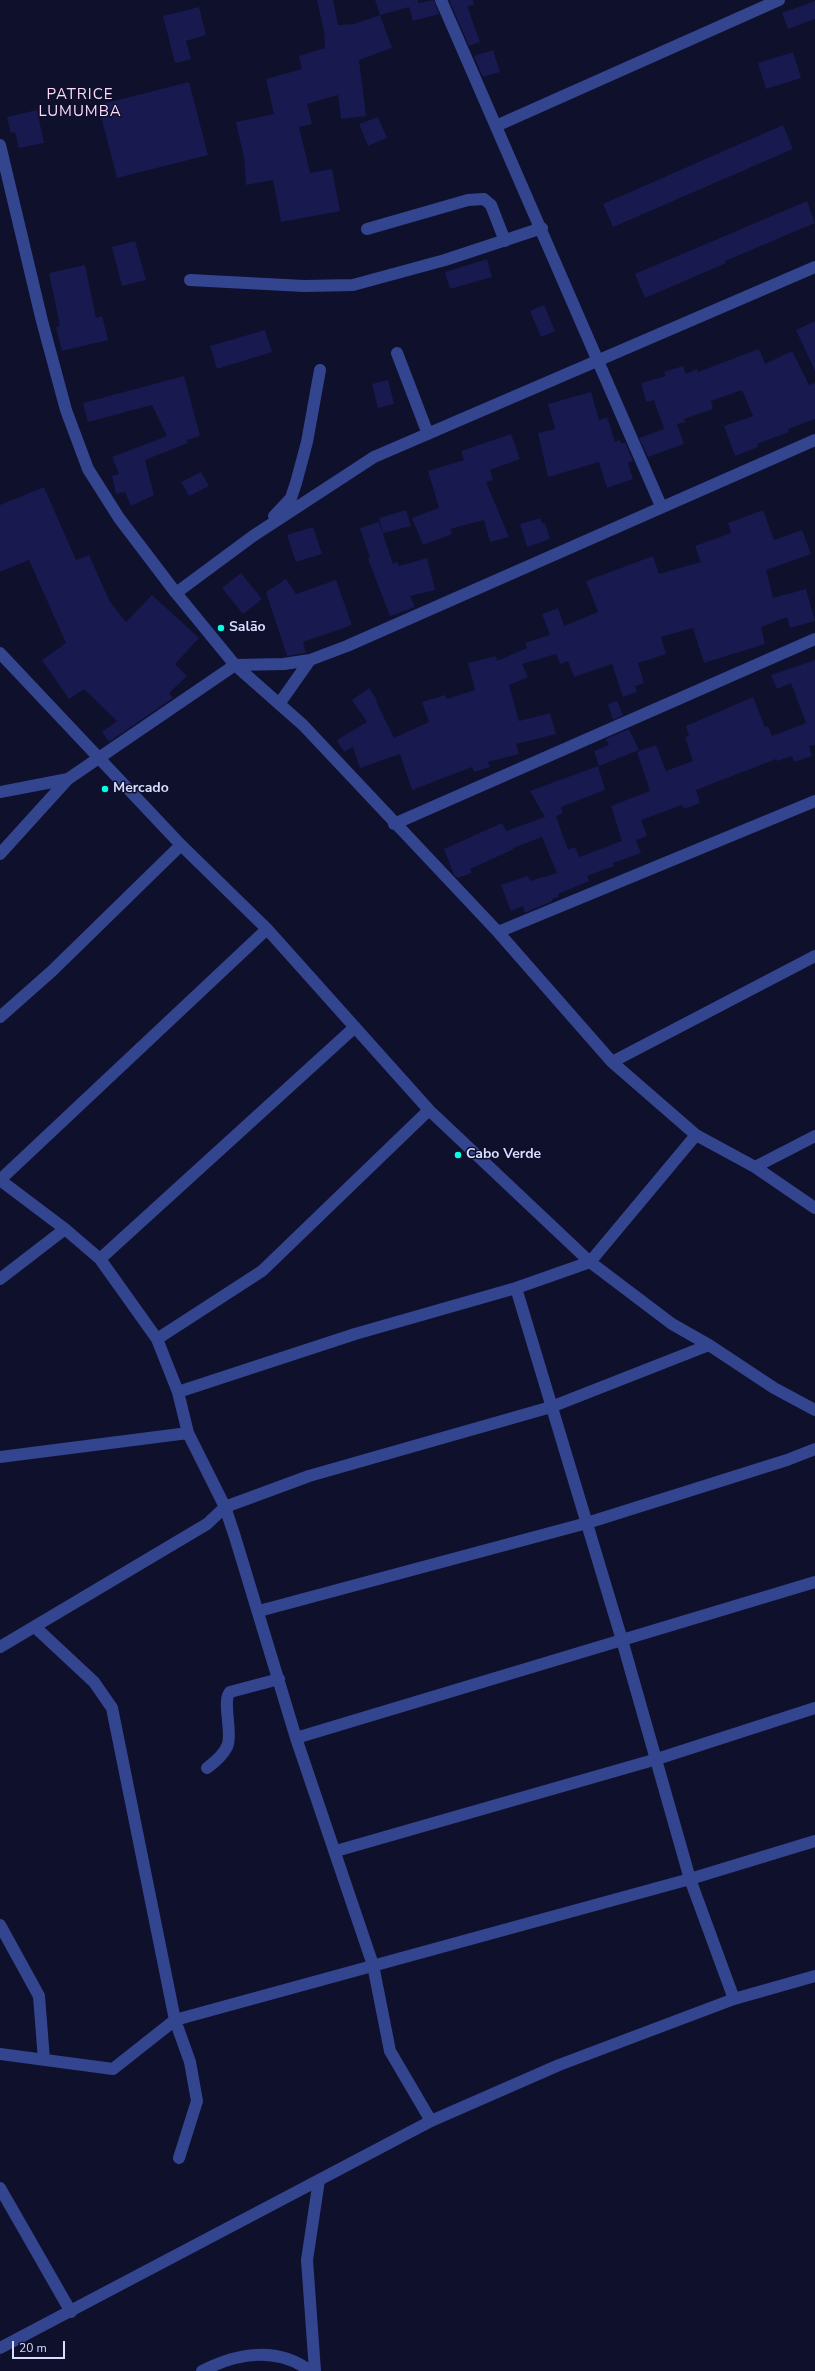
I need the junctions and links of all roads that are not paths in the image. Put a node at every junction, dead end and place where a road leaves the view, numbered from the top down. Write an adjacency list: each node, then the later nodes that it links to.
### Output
1 (441, 0): 3 (street)
2 (779, 0): 3 (street)
3 (496, 126): 5 (street)
4 (0, 145): 17 (street)
5 (542, 228): 7 (street); 11 (street)
6 (367, 229): 7 (street)
7 (505, 241): 9 (street)
8 (815, 267): 11 (street)
9 (190, 280)
10 (397, 354): 13 (street)
11 (597, 361): 13 (street); 15 (street)
12 (320, 370): 16 (street)
13 (428, 434): 16 (street)
14 (815, 440): 15 (street)
15 (661, 506): 20 (street)
16 (253, 536): 17 (street)
17 (176, 593): 21 (street)
18 (815, 639): 27 (street)
19 (0, 653): 23 (street)
20 (310, 660): 21 (street); 22 (street)
21 (235, 665): 22 (street); 23 (street)
22 (279, 704): 27 (street)
23 (98, 757): 24 (street); 28 (street)
24 (68, 779): 25 (street); 29 (street)
25 (0, 792)
26 (815, 801): 31 (street)
27 (394, 824): 31 (street)
28 (181, 845): 30 (street); 33 (street)
29 (0, 854)
30 (267, 930): 34 (street); 40 (street)
31 (498, 932): 35 (street)
32 (815, 956): 35 (street)
33 (0, 1017)
34 (355, 1027): 36 (street); 43 (street)
35 (612, 1062): 37 (street)
36 (429, 1110): 44 (street); 47 (street)
37 (696, 1135): 39 (street); 44 (street)
38 (815, 1136): 39 (street)
39 (755, 1167): 41 (street)
40 (0, 1180): 42 (street)
41 (815, 1208)
42 (65, 1229): 43 (street); 45 (street)
43 (100, 1259): 47 (street)
44 (590, 1262): 46 (street); 48 (street)
45 (0, 1279)
46 (516, 1288): 49 (street); 50 (street)
47 (157, 1340): 49 (street)
48 (709, 1345): 50 (street); 51 (street)
49 (178, 1392): 52 (street)
50 (551, 1407): 55 (street); 56 (street)
51 (815, 1410)
52 (188, 1433): 54 (street); 55 (street)
53 (815, 1449): 56 (street)
54 (0, 1457)
55 (225, 1507): 58 (street); 59 (street)
56 (587, 1523): 58 (street); 60 (street)
57 (815, 1582): 60 (street)
58 (259, 1611): 62 (street)
59 (35, 1627): 61 (street); 74 (street)
60 (622, 1640): 64 (street); 65 (street)
61 (0, 1647)
62 (279, 1679): 64 (street); 66 (street)
63 (815, 1708): 65 (street)
64 (296, 1738): 68 (street)
65 (657, 1759): 68 (street); 69 (street)
66 (208, 1768)
67 (815, 1841): 69 (street)
68 (336, 1851): 71 (street)
69 (690, 1879): 71 (street); 73 (street)
70 (0, 1925): 76 (street)
71 (373, 1965): 74 (street); 77 (street)
72 (815, 1976): 73 (street)
73 (734, 1999): 77 (street)
74 (175, 2020): 76 (street); 78 (street)
75 (0, 2054): 76 (street)
76 (44, 2060)
77 (430, 2121): 79 (street)
78 (179, 2158)
79 (319, 2180): 81 (street); 85 (street)
80 (0, 2188): 81 (street)
81 (71, 2312): 82 (street)
82 (0, 2348)
83 (202, 2371): 84 (street)
84 (310, 2371)
85 (315, 2371)

